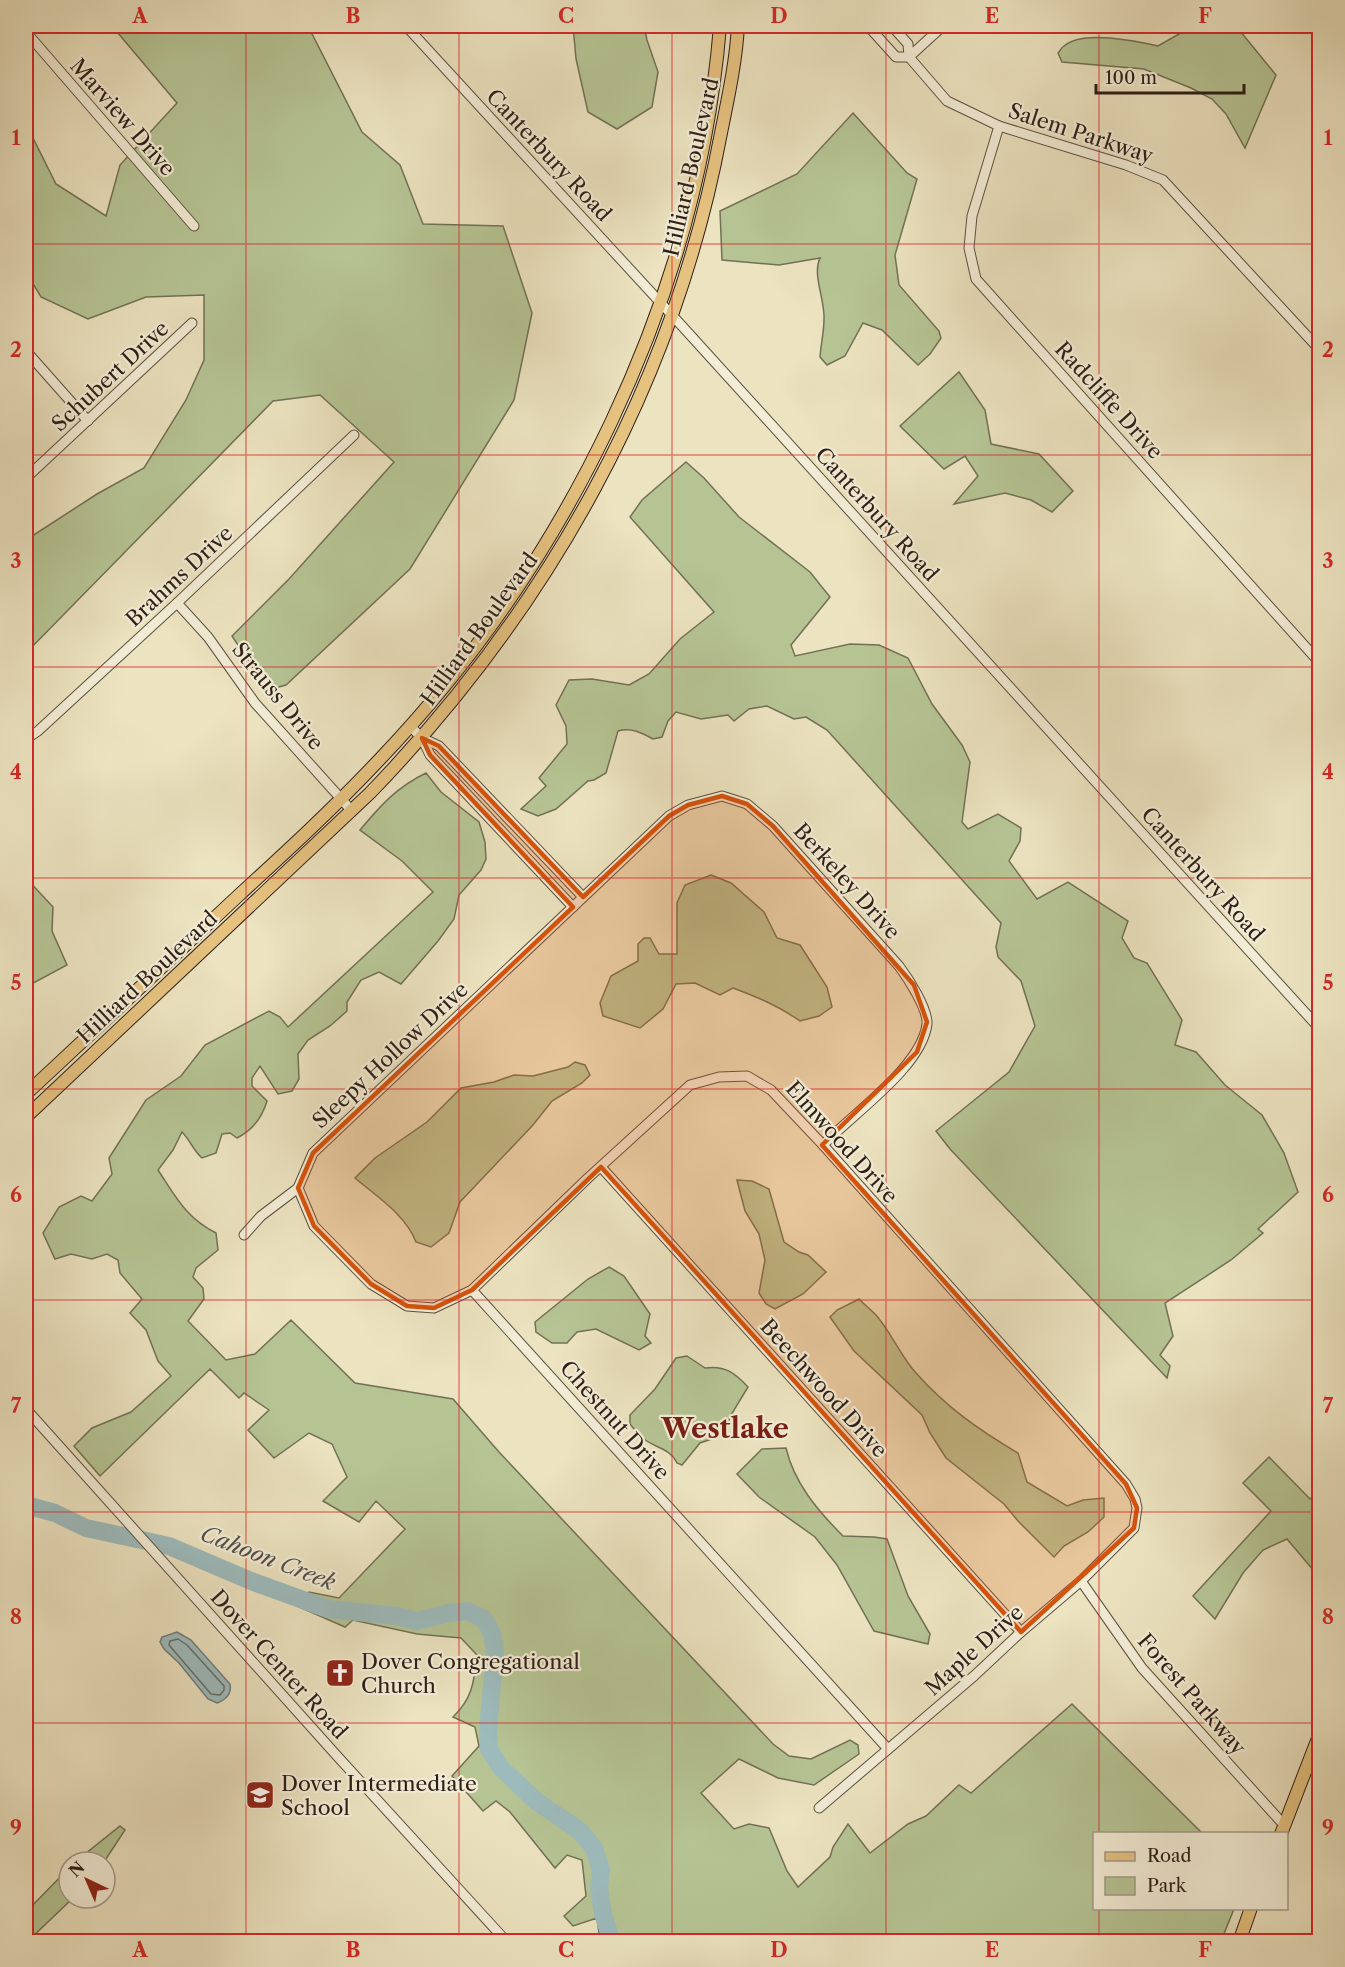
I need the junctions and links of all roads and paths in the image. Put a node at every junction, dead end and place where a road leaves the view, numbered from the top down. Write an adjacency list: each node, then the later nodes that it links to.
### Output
1 (406, 26): 11 (street, Canterbury Road)
2 (720, 26): 11 (main road, Hilliard Boulevard)
3 (738, 26): 12 (main road, Hilliard Boulevard)
4 (868, 26): 8 (street, Salem Parkway)
5 (892, 26): 8 (street)
6 (943, 26): 8 (street)
7 (26, 32): 10 (street, Marview Drive)
8 (909, 57): 9 (street, Salem Parkway)
9 (999, 126): 14 (street, Salem Parkway); 20 (street, Radcliffe Drive)
10 (194, 226)
11 (659, 301): 12 (street, Canterbury Road); 21 (main road, Hilliard Boulevard)
12 (672, 315): 22 (main road, Hilliard Boulevard); 28 (street, Canterbury Road)
13 (192, 323): 16 (street, Schubert Drive)
14 (1320, 350)
15 (26, 351): 16 (street)
16 (88, 421): 18 (street, Schubert Drive)
17 (354, 435): 19 (street, Brahms Drive)
18 (26, 478)
19 (177, 603): 23 (street, Brahms Drive); 24 (street, Strauss Drive)
20 (1320, 663)
21 (410, 726): 22 (street); 24 (main road, Hilliard Boulevard)
22 (422, 738): 25 (main road, Hilliard Boulevard); 26 (street); 27 (street)
23 (26, 739)
24 (341, 799): 25 (street, Strauss Drive); 29 (main road, Hilliard Boulevard)
25 (352, 811): 30 (main road, Hilliard Boulevard)
26 (583, 897): 27 (street, Berkeley Drive); 31 (street, Berkeley Drive)
27 (573, 907): 33 (street, Sleepy Hollow Drive)
28 (1320, 1029)
29 (26, 1094)
30 (26, 1117)
31 (823, 1145): 32 (street, Elmwood Drive); 37 (street, Elmwood Drive)
32 (601, 1167): 35 (street, Elmwood Drive); 39 (street, Beechwood Drive)
33 (298, 1188): 34 (street, Sleepy Hollow Drive); 35 (street)
34 (244, 1235)
35 (472, 1290): 41 (street, Chestnut Drive)
36 (26, 1409): 45 (street, Dover Center Road)
37 (1137, 1508): 38 (street, Maple Drive)
38 (1081, 1581): 39 (street, Maple Drive); 43 (street, Forest Parkway)
39 (1020, 1632): 41 (street, Maple Drive)
40 (1320, 1733): 43 (main road)
41 (888, 1749): 42 (street, Maple Drive)
42 (819, 1808)
43 (1282, 1829)
44 (1250, 1910): 46 (main road)
45 (507, 1941)
46 (1239, 1941)

